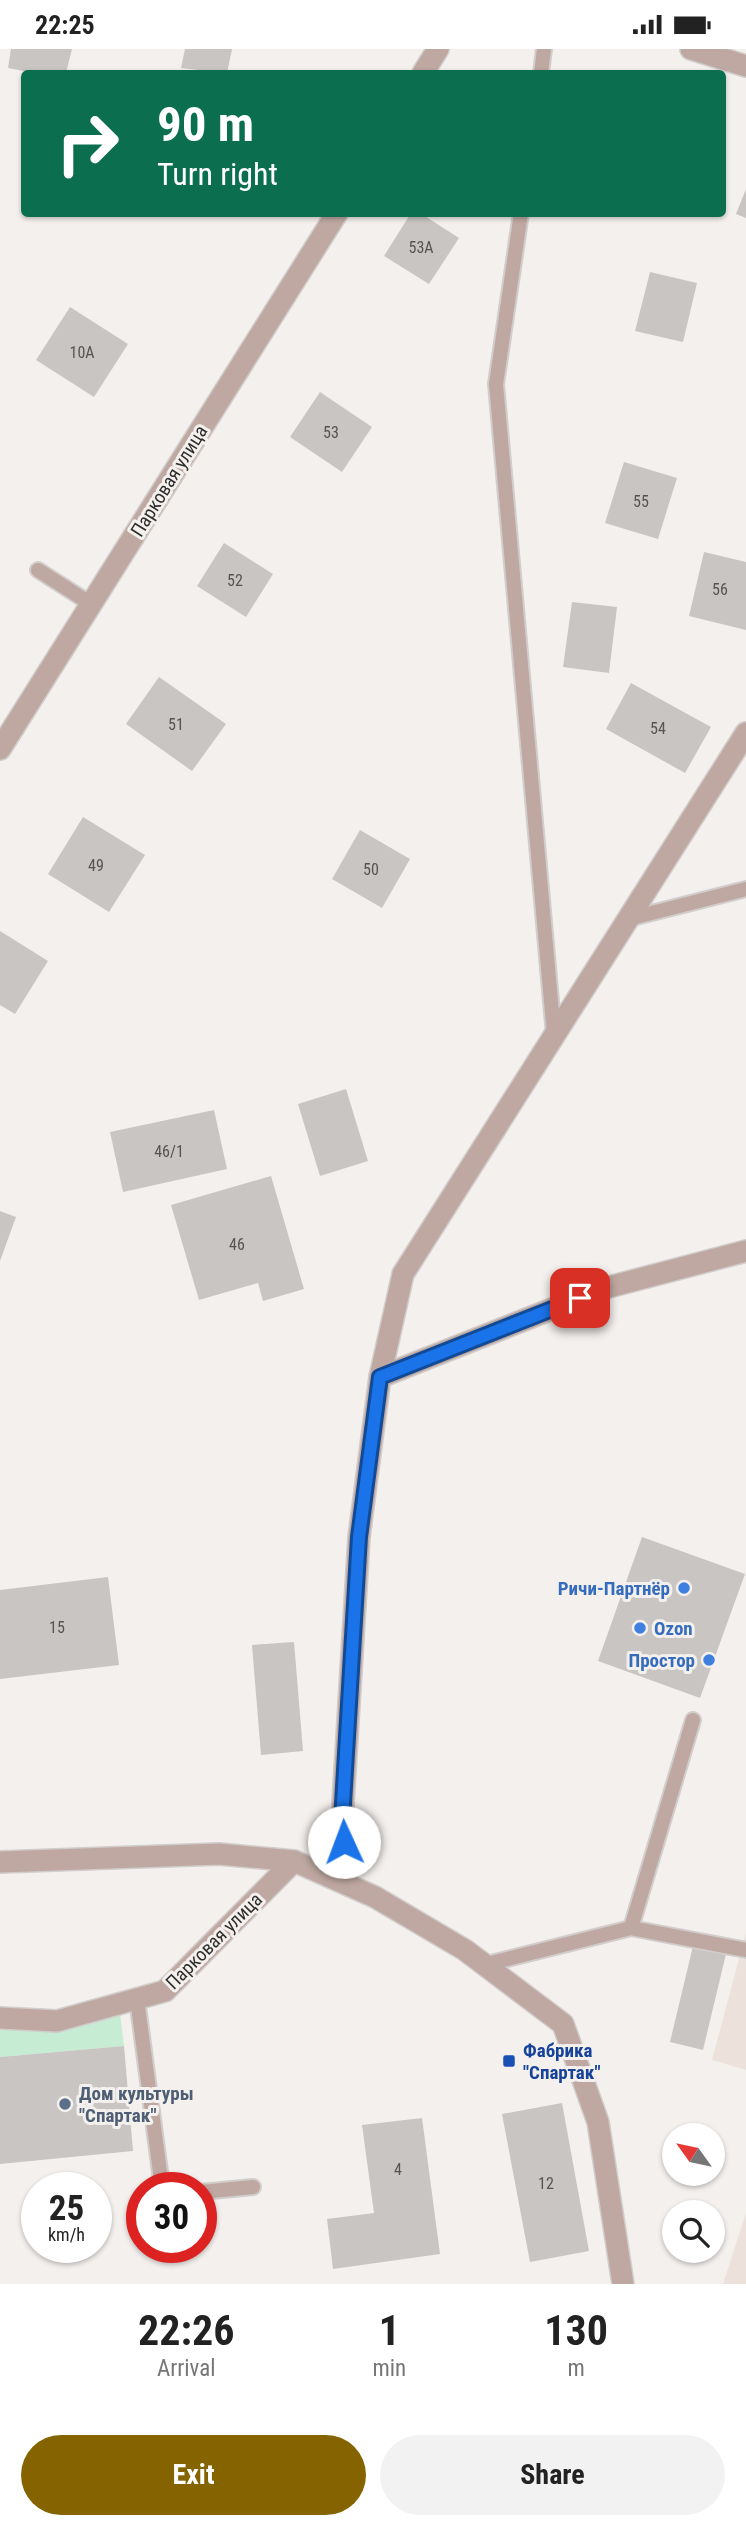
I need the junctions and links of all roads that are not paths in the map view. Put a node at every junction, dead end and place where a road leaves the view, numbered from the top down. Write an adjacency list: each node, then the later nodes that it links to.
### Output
1 (544, 49): 6 (lane)
2 (691, 49): 4 (street)
3 (434, 51): 5 (street)
4 (746, 66)
5 (424, 70)
6 (541, 70)
7 (334, 217): 10 (street, Парковая улица)
8 (519, 217): 15 (lane)
9 (38, 570): 10 (lane)
10 (91, 604): 12 (street, Парковая улица)
11 (746, 733): 14 (street)
12 (0, 749)
13 (746, 889): 14 (lane)
14 (628, 919): 15 (street)
15 (554, 1035): 17 (street)
16 (746, 1251): 17 (street)
17 (380, 1377): 21 (street)
18 (693, 1720): 22 (lane)
19 (294, 1861): 20 (street); 21 (street); 25 (street, Парковая улица)
20 (0, 1862)
21 (348, 1885): 24 (street)
22 (631, 1928): 23 (lane); 24 (lane)
23 (746, 1950)
24 (483, 1965): 30 (street)
25 (138, 1999): 26 (street, Парковая улица); 27 (lane)
26 (0, 2018)
27 (160, 2172)
28 (253, 2187): 29 (lane)
29 (217, 2190)
30 (623, 2284)

